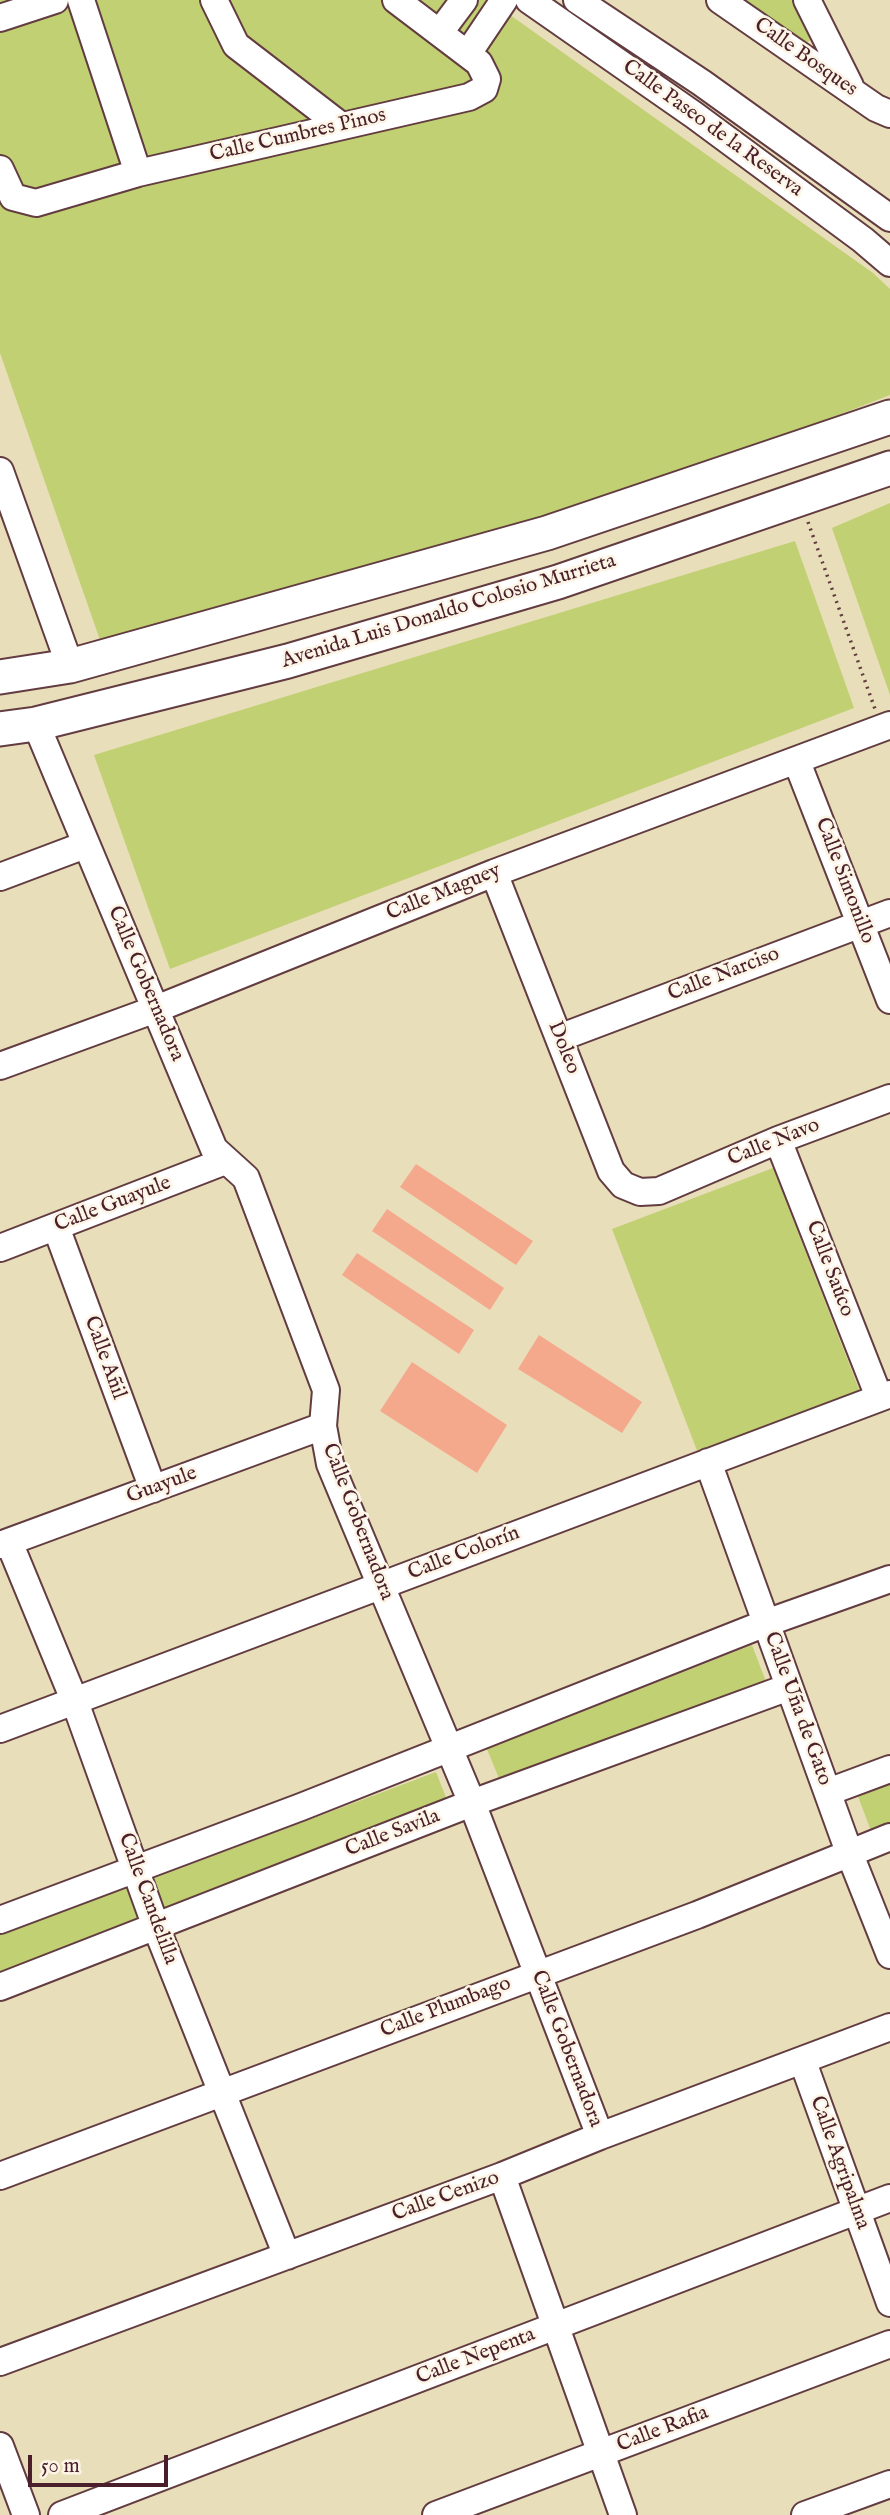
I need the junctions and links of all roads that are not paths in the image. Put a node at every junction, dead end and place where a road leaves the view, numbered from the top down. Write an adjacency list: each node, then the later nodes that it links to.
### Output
1 (55, 0): 11 (street)
2 (81, 0): 18 (street)
3 (214, 0): 16 (street)
4 (396, 0): 12 (street, Calle Cumbres Pinos)
5 (464, 0): 12 (street)
6 (504, 0): 13 (street)
7 (530, 0): 20 (street, Calle Paseo de la Reserva)
8 (577, 0): 19 (street, Calle Paseo de la Reserva)
9 (720, 0): 14 (street, Calle Bosques)
10 (807, 0): 14 (street)
11 (0, 18)
12 (440, 32): 13 (street, Calle Cumbres Pinos)
13 (469, 52): 16 (street, Calle Cumbres Pinos)
14 (851, 89): 15 (street, Calle Bosques)
15 (890, 114)
16 (340, 125): 18 (street, Calle Cumbres Pinos)
17 (0, 169): 18 (street, Calle Cumbres Pinos)
18 (138, 173)
19 (890, 218)
20 (890, 263)
21 (890, 417): 24 (main road)
22 (890, 468): 26 (main road, Avenida Luis Donaldo Colosio Murrieta)
23 (0, 471): 24 (street)
24 (70, 666): 25 (main road)
25 (0, 677)
26 (36, 724): 28 (main road, Avenida Luis Donaldo Colosio Murrieta); 30 (street, Calle Gobernadora)
27 (886, 727): 29 (street, Calle Maguey)
28 (0, 729)
29 (797, 762): 31 (street, Calle Maguey); 34 (street, Calle Simonillo)
30 (85, 845): 32 (street); 36 (street, Calle Gobernadora)
31 (495, 873): 36 (street, Calle Maguey); 37 (street, Doleo)
32 (0, 877)
33 (890, 913): 34 (street, Calle Narciso)
34 (862, 923): 35 (street, Calle Simonillo); 37 (street, Calle Narciso)
35 (890, 1000)
36 (156, 1009): 38 (street, Calle Maguey); 41 (street, Calle Gobernadora)
37 (559, 1038): 42 (street, Doleo)
38 (0, 1066)
39 (890, 1098): 40 (street, Calle Navo)
40 (778, 1140): 42 (street, Calle Navo); 45 (street, Calle Saúco)
41 (225, 1161): 43 (street, Calle Guayule); 46 (street, Calle Gobernadora)
42 (659, 1191)
43 (56, 1227): 44 (street, Calle Guayule); 48 (street, Calle Añil)
44 (0, 1248)
45 (885, 1395): 47 (street, Calle Colorín)
46 (323, 1426): 48 (street, Guayule); 51 (street, Calle Gobernadora)
47 (708, 1462): 51 (street, Calle Colorín); 52 (street, Calle Uña de Gato)
48 (153, 1489): 49 (street, Guayule)
49 (4, 1544): 54 (street, Calle Candelilla)
50 (890, 1578): 52 (street)
51 (380, 1585): 54 (street, Calle Colorín); 56 (street, Calle Gobernadora)
52 (766, 1623): 53 (street, Calle Uña de Gato); 56 (street)
53 (789, 1688): 58 (street, Calle Uña de Gato); 59 (street, Calle Savila)
54 (75, 1702): 55 (street, Calle Colorín); 62 (street, Calle Candelilla)
55 (0, 1729)
56 (450, 1749): 59 (street, Calle Gobernadora); 62 (street)
57 (890, 1769): 58 (street)
58 (828, 1792): 61 (street, Calle Uña de Gato)
59 (472, 1803): 64 (street, Calle Savila); 66 (street, Calle Gobernadora)
60 (890, 1837): 61 (street, Calle Plumbago)
61 (849, 1852): 65 (street, Calle Uña de Gato); 66 (street, Calle Plumbago)
62 (135, 1867): 63 (street); 64 (street, Calle Candelilla)
63 (0, 1920)
64 (156, 1927): 67 (street, Calle Savila); 70 (street, Calle Candelilla)
65 (890, 1955)
66 (536, 1974): 70 (street, Calle Plumbago); 71 (street, Calle Gobernadora)
67 (0, 1987)
68 (890, 2028): 69 (street, Calle Cenizo)
69 (803, 2062): 71 (street, Calle Cenizo); 75 (street, Calle Agripalma)
70 (221, 2093): 72 (street, Calle Plumbago); 76 (street, Calle Candelilla)
71 (600, 2136): 73 (street, Calle Cenizo)
72 (0, 2176)
73 (502, 2176): 76 (street, Calle Cenizo); 78 (street)
74 (890, 2199): 75 (street, Calle Nepenta)
75 (856, 2211): 77 (street, Calle Agripalma); 78 (street, Calle Nepenta)
76 (287, 2256): 80 (street, Calle Cenizo)
77 (890, 2303)
78 (556, 2326): 82 (street); 85 (street, Calle Nepenta)
79 (890, 2344): 82 (street, Calle Rafia)
80 (0, 2362)
81 (0, 2446): 84 (street)
82 (600, 2453): 86 (street, Calle Rafia); 87 (street)
83 (890, 2484): 88 (street)
84 (26, 2515)
85 (62, 2515)
86 (436, 2515)
87 (623, 2515)
88 (805, 2515)

